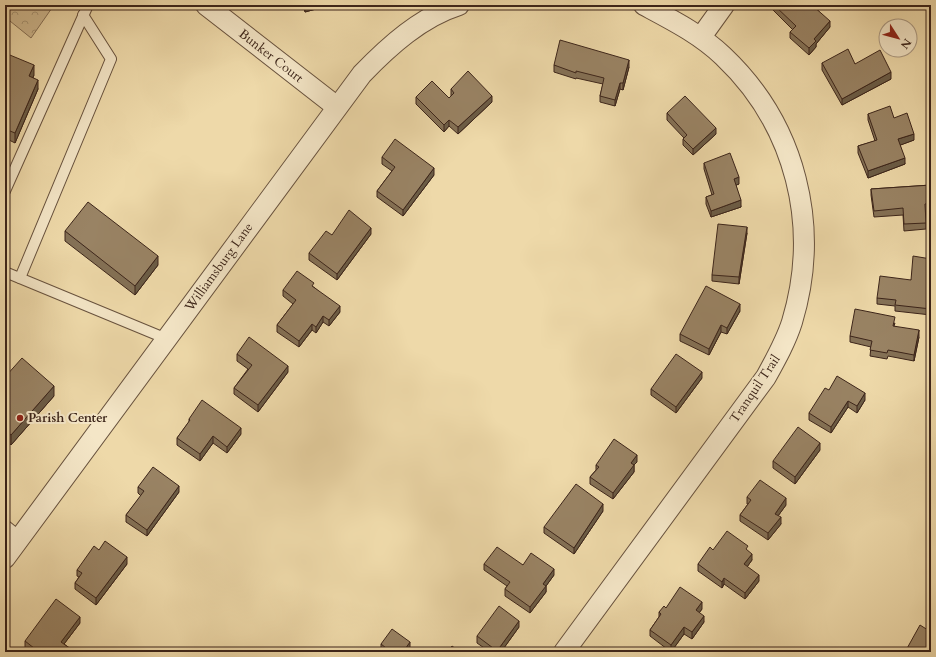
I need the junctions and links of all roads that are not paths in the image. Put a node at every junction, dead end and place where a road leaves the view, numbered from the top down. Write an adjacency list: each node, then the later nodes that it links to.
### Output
1 (88, 5): 6 (lane)
2 (206, 5): 8 (street, Bunker Court)
3 (459, 5): 8 (street, Williamsburg Lane)
4 (644, 5): 7 (street)
5 (724, 5): 7 (street)
6 (83, 15): 9 (lane); 11 (lane)
7 (701, 38): 15 (street, Tranquil Trail)
8 (337, 107): 12 (street, Williamsburg Lane)
9 (5, 191)
10 (5, 272): 11 (lane)
11 (20, 278): 12 (lane)
12 (167, 339): 13 (street, Williamsburg Lane)
13 (12, 531): 14 (street, Williamsburg Lane)
14 (5, 558)
15 (564, 652)

